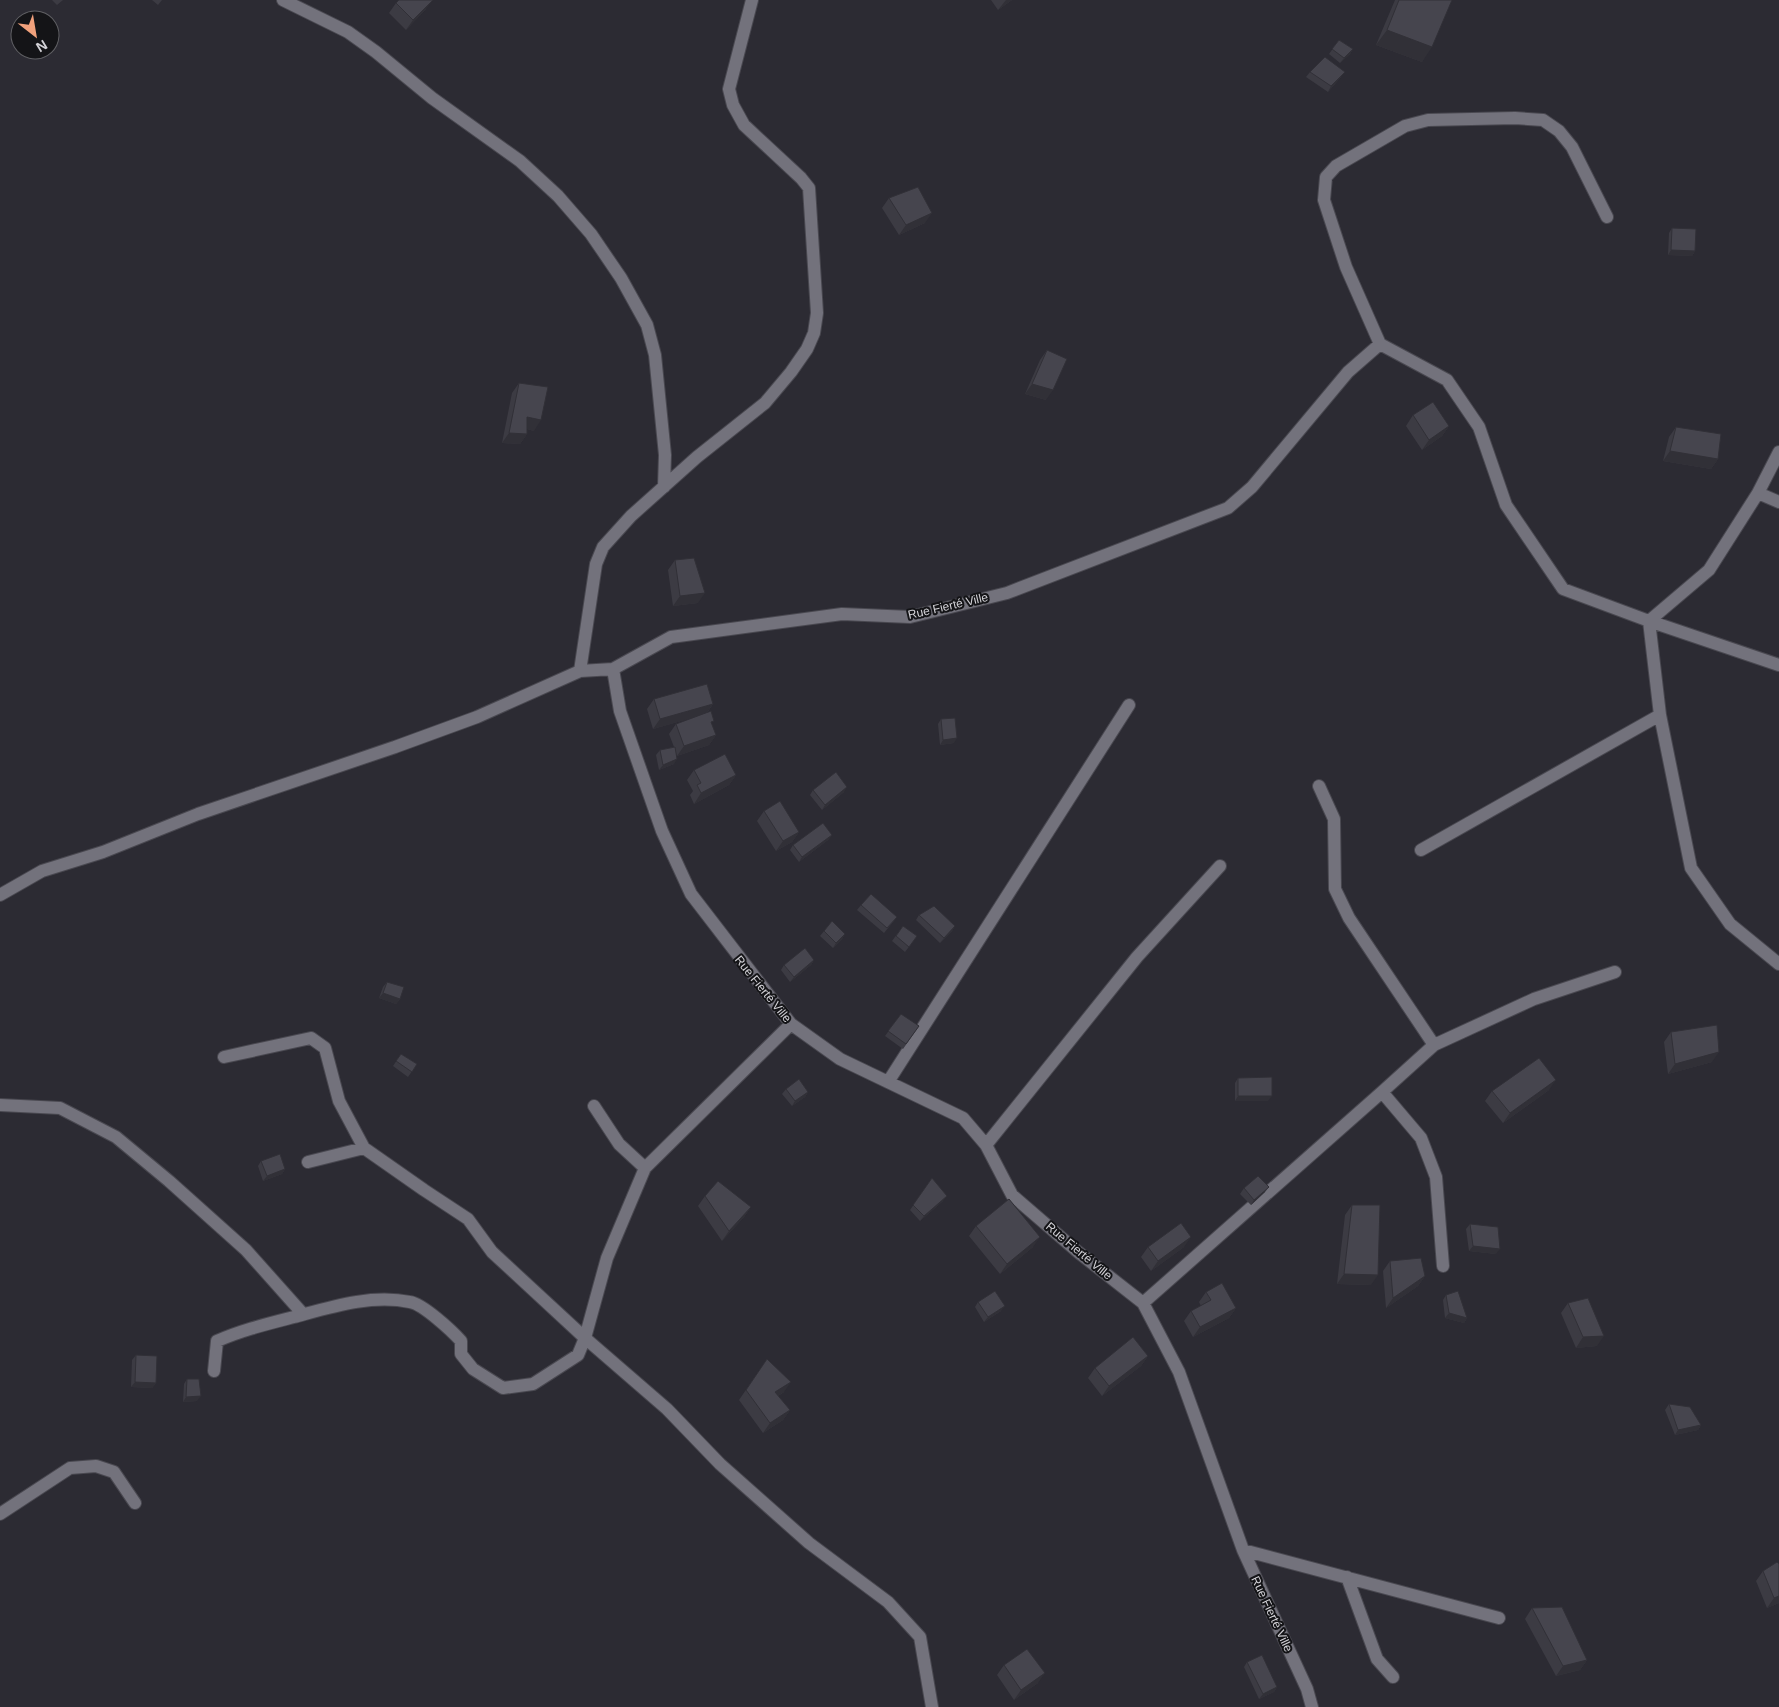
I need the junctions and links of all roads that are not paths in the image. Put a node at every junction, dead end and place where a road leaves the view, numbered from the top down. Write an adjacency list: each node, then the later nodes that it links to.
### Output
1 (283, 0): 6 (street)
2 (752, 0): 6 (street)
3 (1607, 217): 4 (street)
4 (1380, 344): 9 (street); 11 (street, Rue Fierté Ville)
5 (1779, 452): 7 (street)
6 (664, 487): 12 (street)
7 (1758, 493): 8 (street); 9 (street)
8 (1779, 502)
9 (1649, 621): 10 (street); 14 (street)
10 (1779, 666)
11 (613, 669): 12 (street); 21 (street, Rue Fierté Ville)
12 (580, 671): 18 (street)
13 (1129, 704): 24 (street)
14 (1660, 715): 16 (street); 19 (street)
15 (1319, 786): 22 (street)
16 (1421, 850)
17 (1220, 866): 28 (street)
18 (0, 895)
19 (1779, 964)
20 (1615, 972): 22 (street)
21 (791, 1024): 24 (street, Rue Fierté Ville); 31 (street)
22 (1434, 1045): 25 (street)
23 (224, 1057): 29 (street)
24 (888, 1082): 28 (street, Rue Fierté Ville)
25 (1382, 1092): 32 (street); 33 (street)
26 (0, 1105): 34 (street)
27 (594, 1106): 31 (street)
28 (986, 1145): 33 (street, Rue Fierté Ville)
29 (364, 1148): 30 (street); 35 (street)
30 (308, 1162)
31 (645, 1168): 35 (street)
32 (1443, 1266)
33 (1143, 1303): 39 (street, Rue Fierté Ville)
34 (303, 1314): 35 (street); 36 (street)
35 (585, 1338): 43 (street)
36 (214, 1371)
37 (135, 1502): 38 (street)
38 (0, 1514)
39 (1243, 1550): 40 (street); 44 (street, Rue Fierté Ville)
40 (1347, 1577): 41 (street); 42 (street)
41 (1499, 1618)
42 (1393, 1677)
43 (932, 1707)
44 (1312, 1707)

